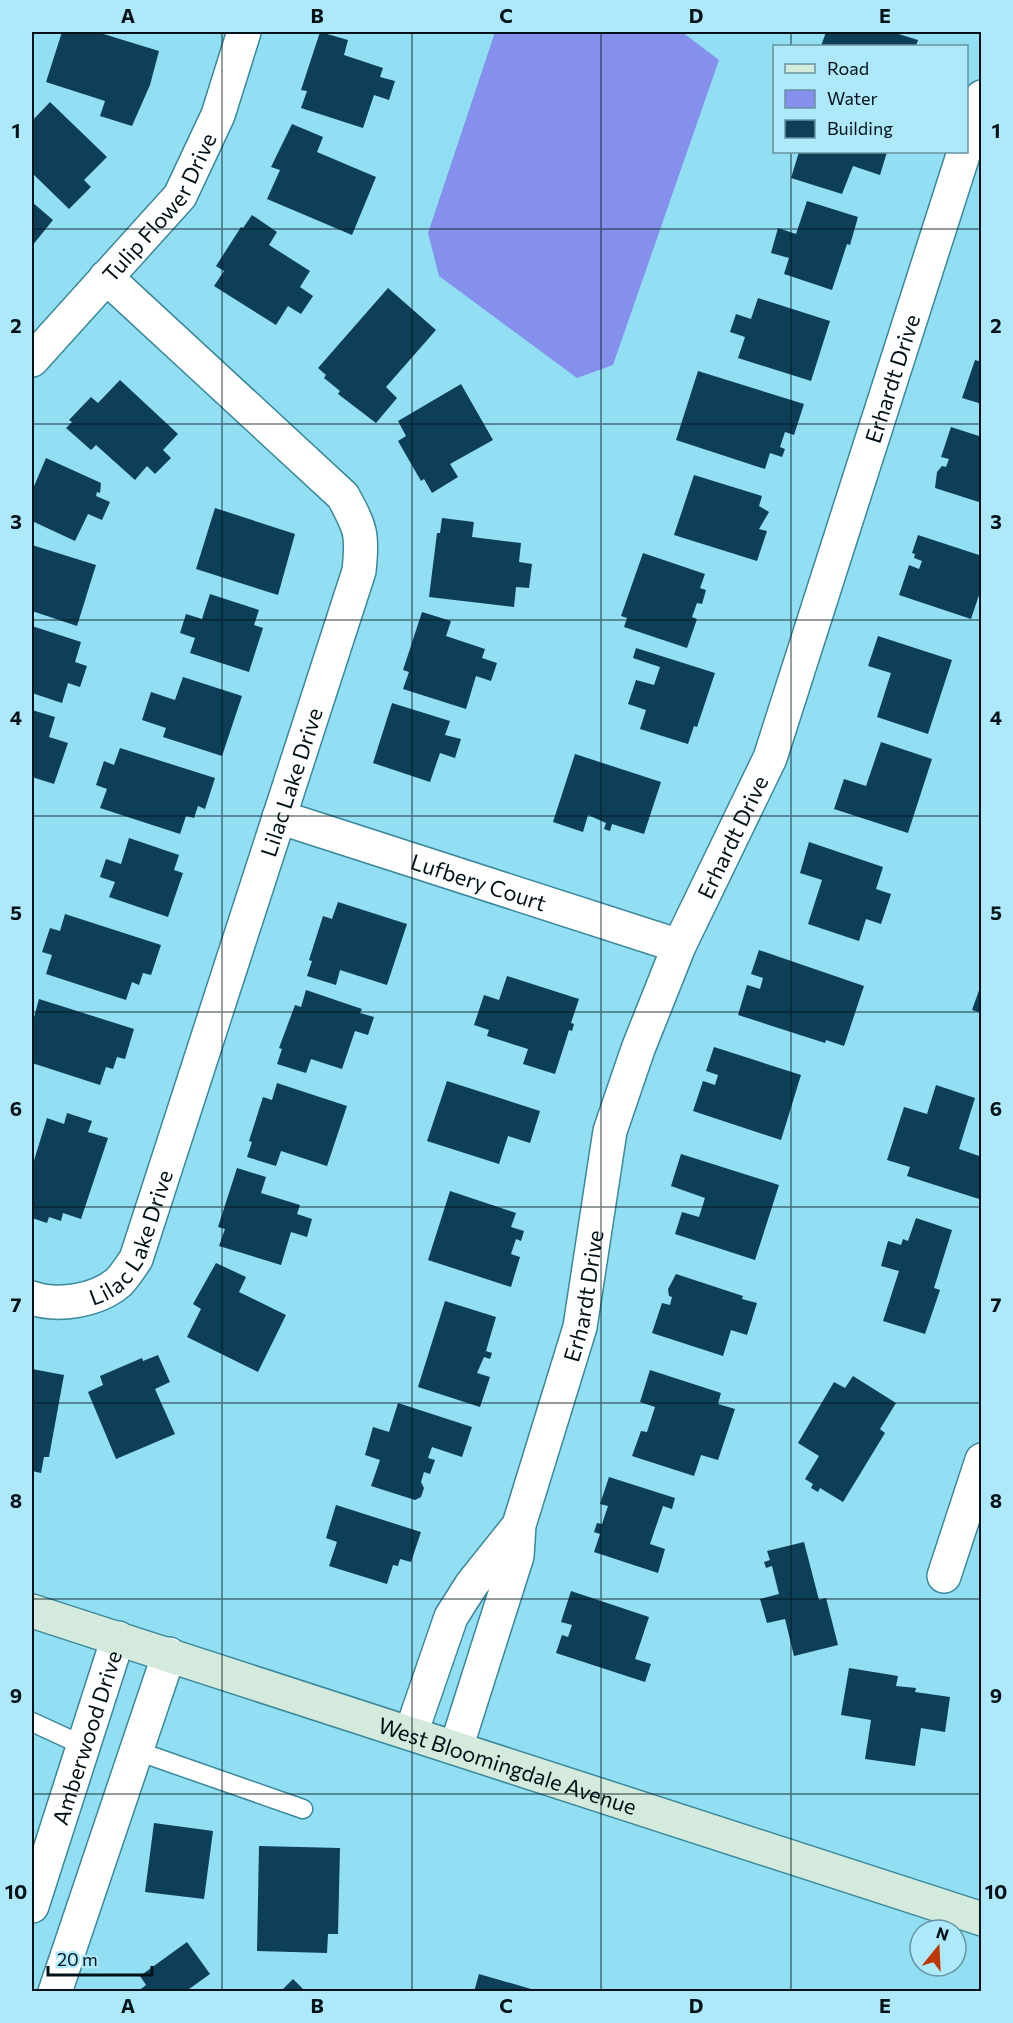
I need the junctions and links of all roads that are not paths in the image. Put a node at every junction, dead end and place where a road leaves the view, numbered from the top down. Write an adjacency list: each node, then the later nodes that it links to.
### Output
1 (244, 32): 5 (street, Tulip Flower Drive)
2 (981, 97): 3 (street)
3 (968, 138)
4 (964, 153): 8 (street, Erhardt Drive)
5 (106, 277): 6 (street, Tulip Flower Drive); 7 (street, Lilac Lake Drive)
6 (32, 360)
7 (279, 817): 8 (street, Lufbery Court); 9 (street, Lilac Lake Drive)
8 (679, 946): 11 (street, Erhardt Drive)
9 (32, 1298)
10 (981, 1461): 12 (street)
11 (519, 1525): 17 (street, Erhardt Drive); 19 (street, Erhardt Drive)
12 (944, 1576)
13 (32, 1611): 14 (main road, West Bloomingdale Avenue)
14 (118, 1638): 15 (main road, West Bloomingdale Avenue); 18 (street, Amberwood Drive)
15 (169, 1654): 17 (main road, West Bloomingdale Avenue); 20 (street)
16 (32, 1722): 18 (lane)
17 (411, 1733): 19 (main road, West Bloomingdale Avenue)
18 (82, 1745): 22 (street, Amberwood Drive)
19 (456, 1748): 23 (main road, West Bloomingdale Avenue)
20 (137, 1751): 21 (lane); 24 (street)
21 (303, 1809)
22 (32, 1906)
23 (981, 1918)
24 (55, 1992)

